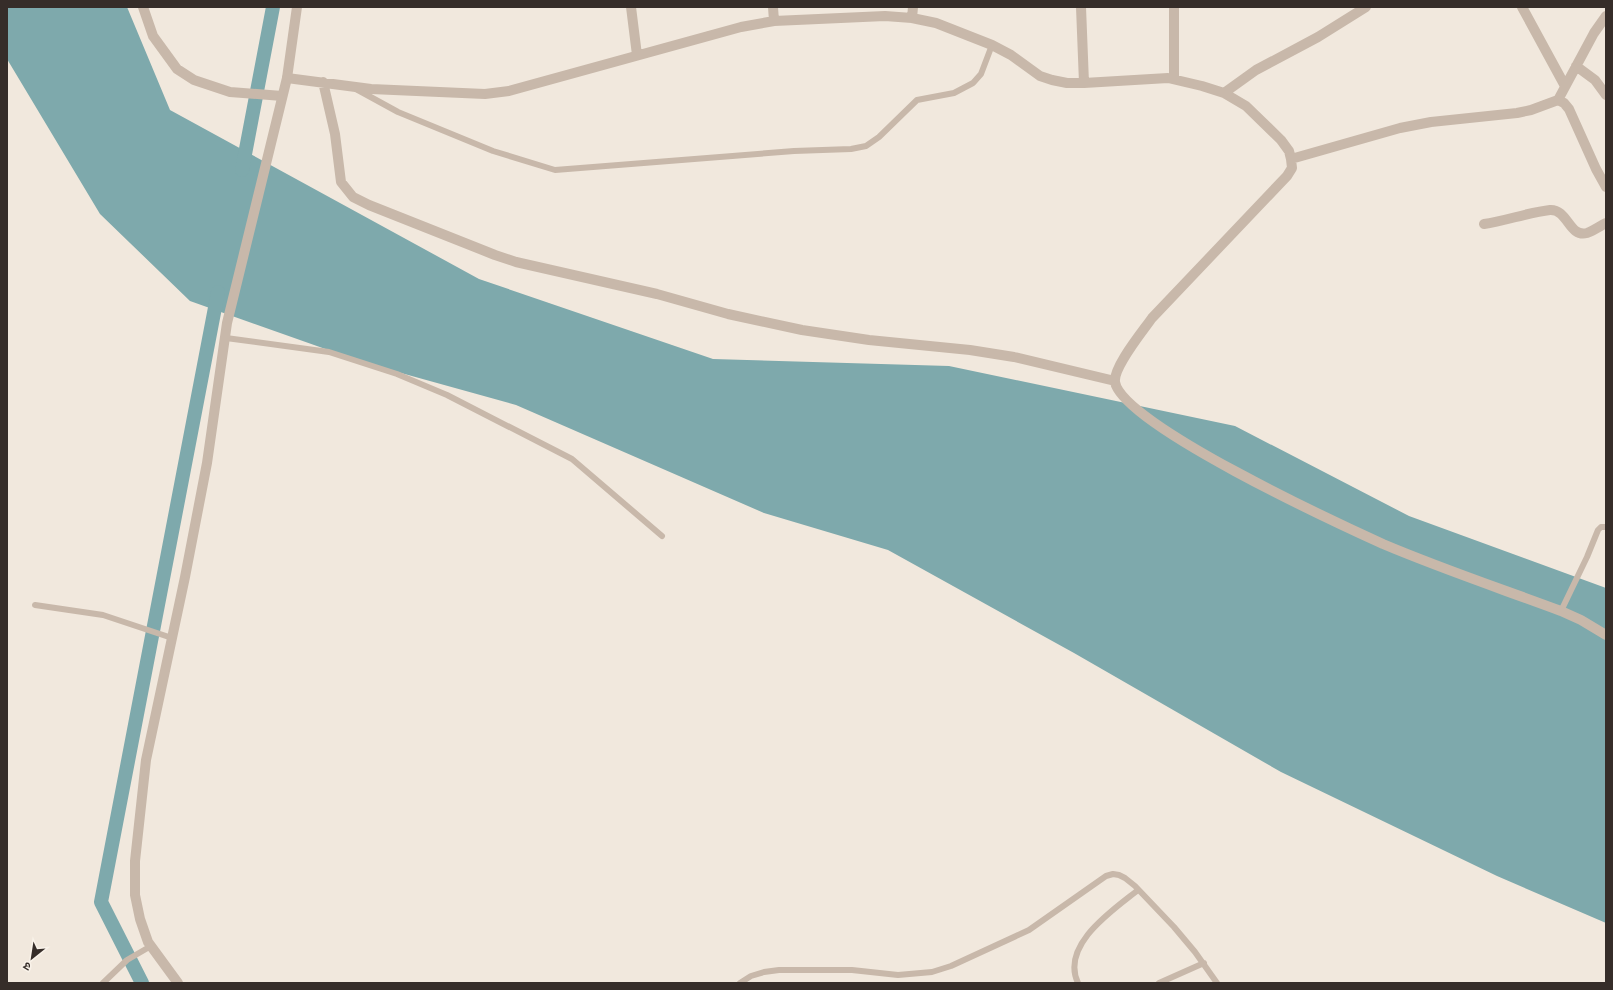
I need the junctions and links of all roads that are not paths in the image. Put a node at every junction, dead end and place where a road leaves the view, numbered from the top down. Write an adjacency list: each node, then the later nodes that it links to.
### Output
1 (143, 7): 24 (street)
2 (297, 7): 16 (street)
3 (631, 7): 14 (street)
4 (773, 7): 12 (street)
5 (914, 7): 11 (street)
6 (1081, 7): 19 (street)
7 (1174, 7): 17 (street)
8 (1366, 7): 22 (street)
9 (1522, 7): 21 (street)
10 (1606, 16): 15 (street)
11 (912, 18): 12 (street); 13 (street)
12 (774, 21): 14 (street)
13 (992, 45): 19 (street); 20 (lane)
14 (637, 55): 20 (street)
15 (1576, 66): 21 (street); 23 (street)
16 (286, 78): 18 (street); 24 (street)
17 (1174, 79): 19 (street); 22 (street)
18 (323, 82): 20 (street); 31 (street)
19 (1084, 83)
20 (349, 86)
21 (1565, 86): 25 (street)
22 (1224, 93): 26 (street)
23 (1606, 95)
24 (281, 98): 30 (street)
25 (1558, 100): 26 (street); 27 (street)
26 (1291, 159): 31 (street)
27 (1606, 187)
28 (1606, 223): 29 (street)
29 (1484, 224)
30 (226, 338): 33 (lane); 37 (street)
31 (1115, 381): 35 (street)
32 (1606, 527): 35 (lane)
33 (662, 536)
34 (35, 605): 37 (lane)
35 (1561, 611): 36 (street)
36 (1606, 635)
37 (172, 638): 39 (street)
38 (1138, 890): 40 (lane); 43 (lane); 44 (lane)
39 (147, 948): 41 (lane); 42 (street)
40 (1204, 963): 45 (lane); 46 (lane)
41 (103, 983)
42 (178, 983)
43 (740, 983)
44 (1078, 983)
45 (1159, 983)
46 (1218, 983)

